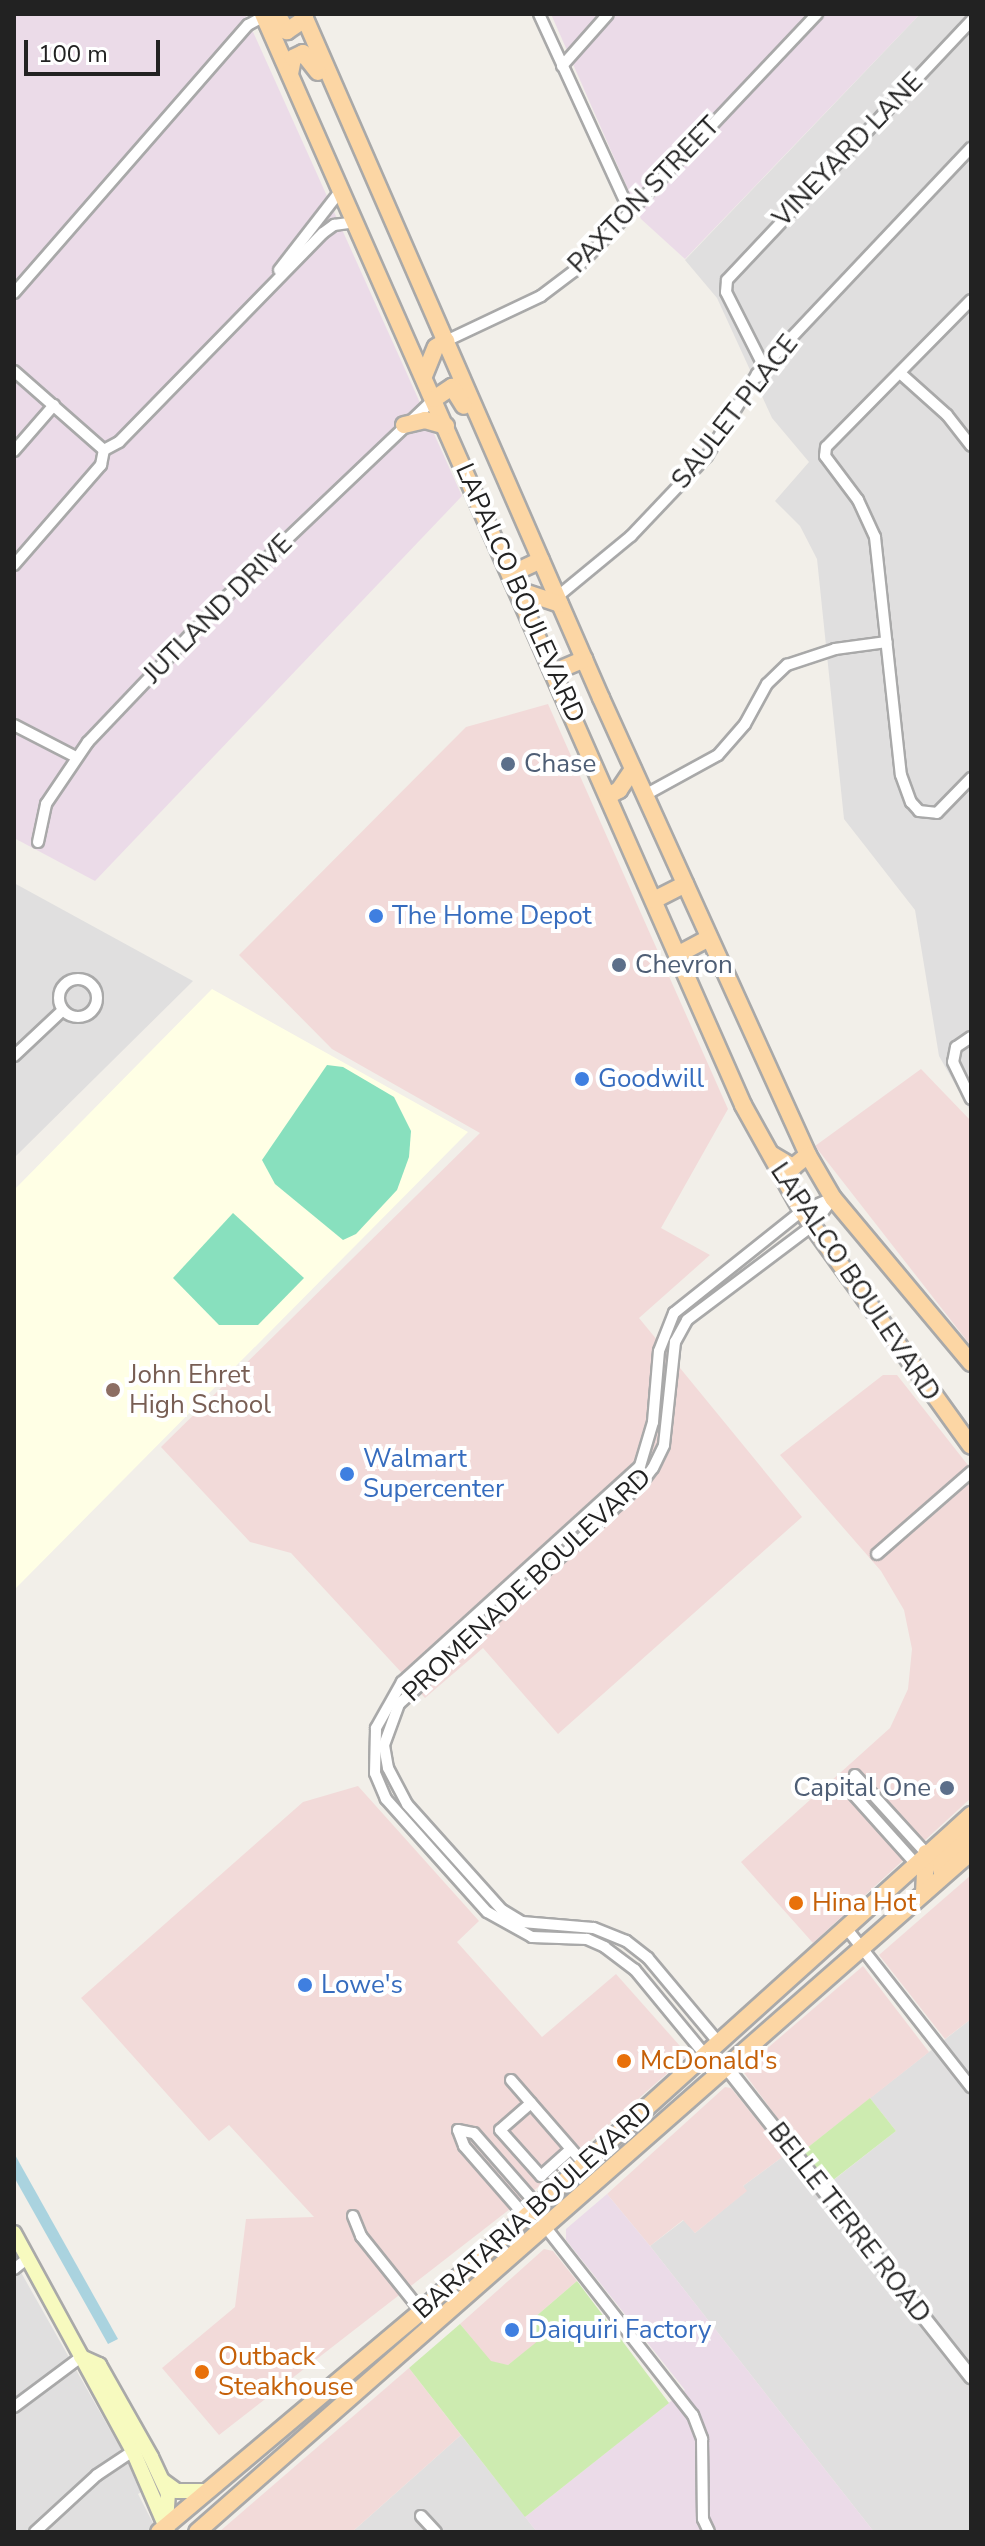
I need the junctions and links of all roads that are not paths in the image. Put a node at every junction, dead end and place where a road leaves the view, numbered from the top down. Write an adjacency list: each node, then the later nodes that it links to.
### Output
1 (539, 14): 7 (street)
2 (608, 14): 7 (street)
3 (817, 14): 12 (street, PAXTON STREET)
4 (268, 15): 5 (main road); 8 (main road, LAPALCO BOULEVARD); 15 (street)
5 (304, 17): 9 (main road, LAPALCO BOULEVARD)
6 (971, 21): 18 (street, VINEYARD LANE)
7 (562, 66): 12 (street)
8 (290, 74): 9 (main road); 11 (main road, LAPALCO BOULEVARD)
9 (345, 113): 17 (main road, LAPALCO BOULEVARD)
10 (971, 148): 18 (street, SAULET PLACE)
11 (341, 190): 13 (main road, LAPALCO BOULEVARD); 14 (street)
12 (630, 212): 17 (street, PAXTON STREET)
13 (356, 222): 14 (street); 21 (main road, LAPALCO BOULEVARD)
14 (271, 283): 28 (street)
15 (14, 293)
16 (971, 300): 20 (street)
17 (446, 341): 21 (main road); 26 (main road, LAPALCO BOULEVARD)
18 (764, 367): 34 (street, SAULET PLACE)
19 (14, 371): 23 (street)
20 (900, 373): 27 (street); 35 (street)
21 (424, 376): 22 (main road, LAPALCO BOULEVARD)
22 (434, 399): 24 (street, JUTLAND DRIVE); 25 (main road, LAPALCO BOULEVARD); 26 (main road)
23 (54, 405): 28 (street); 29 (street)
24 (404, 425): 25 (main road); 39 (street, JUTLAND DRIVE)
25 (446, 426): 32 (main road, LAPALCO BOULEVARD)
26 (490, 441): 30 (main road, LAPALCO BOULEVARD)
27 (971, 446)
28 (104, 450): 31 (street)
29 (14, 451)
30 (541, 560): 32 (main road); 34 (main road, LAPALCO BOULEVARD)
31 (14, 565)
32 (511, 574): 33 (main road, LAPALCO BOULEVARD)
33 (518, 590): 34 (main road); 37 (main road, LAPALCO BOULEVARD)
34 (559, 601): 36 (main road, LAPALCO BOULEVARD)
35 (887, 642): 41 (street); 42 (street)
36 (584, 659): 37 (main road); 40 (main road, LAPALCO BOULEVARD)
37 (554, 672): 43 (main road, LAPALCO BOULEVARD)
38 (14, 725): 39 (street)
39 (76, 757): 44 (street, JUTLAND DRIVE)
40 (633, 769): 42 (main road, LAPALCO BOULEVARD); 43 (main road)
41 (971, 778)
42 (645, 795): 45 (main road, LAPALCO BOULEVARD)
43 (608, 796): 46 (main road, LAPALCO BOULEVARD)
44 (38, 842)
45 (685, 884): 46 (main road); 47 (main road, LAPALCO BOULEVARD)
46 (654, 900): 48 (main road, LAPALCO BOULEVARD)
47 (709, 938): 48 (main road); 54 (main road, LAPALCO BOULEVARD)
48 (677, 955): 53 (main road, LAPALCO BOULEVARD)
49 (63, 1010): 51 (street)
50 (971, 1037): 52 (street)
51 (14, 1056)
52 (971, 1099)
53 (766, 1151): 54 (main road); 56 (main road, LAPALCO BOULEVARD)
54 (808, 1155): 55 (main road, LAPALCO BOULEVARD)
55 (833, 1198): 56 (street, PROMENADE BOULEVARD); 57 (street, PROMENADE BOULEVARD); 58 (main road, LAPALCO BOULEVARD)
56 (802, 1211): 57 (main road, LAPALCO BOULEVARD); 73 (street, PROMENADE BOULEVARD)
57 (813, 1225): 59 (main road, LAPALCO BOULEVARD); 72 (street, PROMENADE BOULEVARD)
58 (971, 1363)
59 (971, 1446)
60 (971, 1472): 61 (street)
61 (877, 1554)
62 (855, 1775): 67 (street)
63 (845, 1785): 67 (street)
64 (971, 1815): 67 (main road, BARATARIA BOULEVARD)
65 (971, 1833): 68 (main road)
66 (971, 1852): 68 (main road, BARATARIA BOULEVARD)
67 (920, 1858): 69 (main road); 70 (main road, BARATARIA BOULEVARD)
68 (943, 1876): 69 (main road, BARATARIA BOULEVARD)
69 (924, 1893): 71 (main road, BARATARIA BOULEVARD)
70 (847, 1929): 71 (street); 72 (main road, BARATARIA BOULEVARD)
71 (862, 1948): 74 (main road, BARATARIA BOULEVARD); 76 (street)
72 (719, 2043): 73 (main road, BARATARIA BOULEVARD); 74 (street)
73 (706, 2056): 74 (street); 79 (main road, BARATARIA BOULEVARD)
74 (727, 2068): 83 (main road, BARATARIA BOULEVARD); 90 (street, BELLE TERRE ROAD)
75 (511, 2080): 77 (street)
76 (971, 2087)
77 (531, 2103): 78 (street); 78 (street)
78 (571, 2149): 79 (street)
79 (584, 2164): 80 (main road, BARATARIA BOULEVARD)
80 (554, 2191): 81 (main road, BARATARIA BOULEVARD); 83 (main road)
81 (532, 2211): 81 (street); 85 (main road); 88 (main road, BARATARIA BOULEVARD)
82 (353, 2216): 88 (street)
83 (547, 2229): 85 (main road, BARATARIA BOULEVARD); 100 (street)
84 (14, 2233): 86 (main road)
85 (529, 2245): 98 (main road, BARATARIA BOULEVARD)
86 (28, 2258): 87 (street); 89 (main road)
87 (14, 2269)
88 (421, 2311): 94 (main road, BARATARIA BOULEVARD)
89 (81, 2357): 91 (street); 92 (main road); 93 (main road)
90 (971, 2377)
91 (14, 2407)
92 (133, 2451): 96 (main road); 97 (street)
93 (161, 2479): 94 (main road); 96 (main road)
94 (207, 2491): 96 (main road, BARATARIA BOULEVARD)
95 (421, 2516): 99 (street)
96 (164, 2530)
97 (35, 2532)
98 (197, 2532)
99 (436, 2532)
100 (709, 2532)

